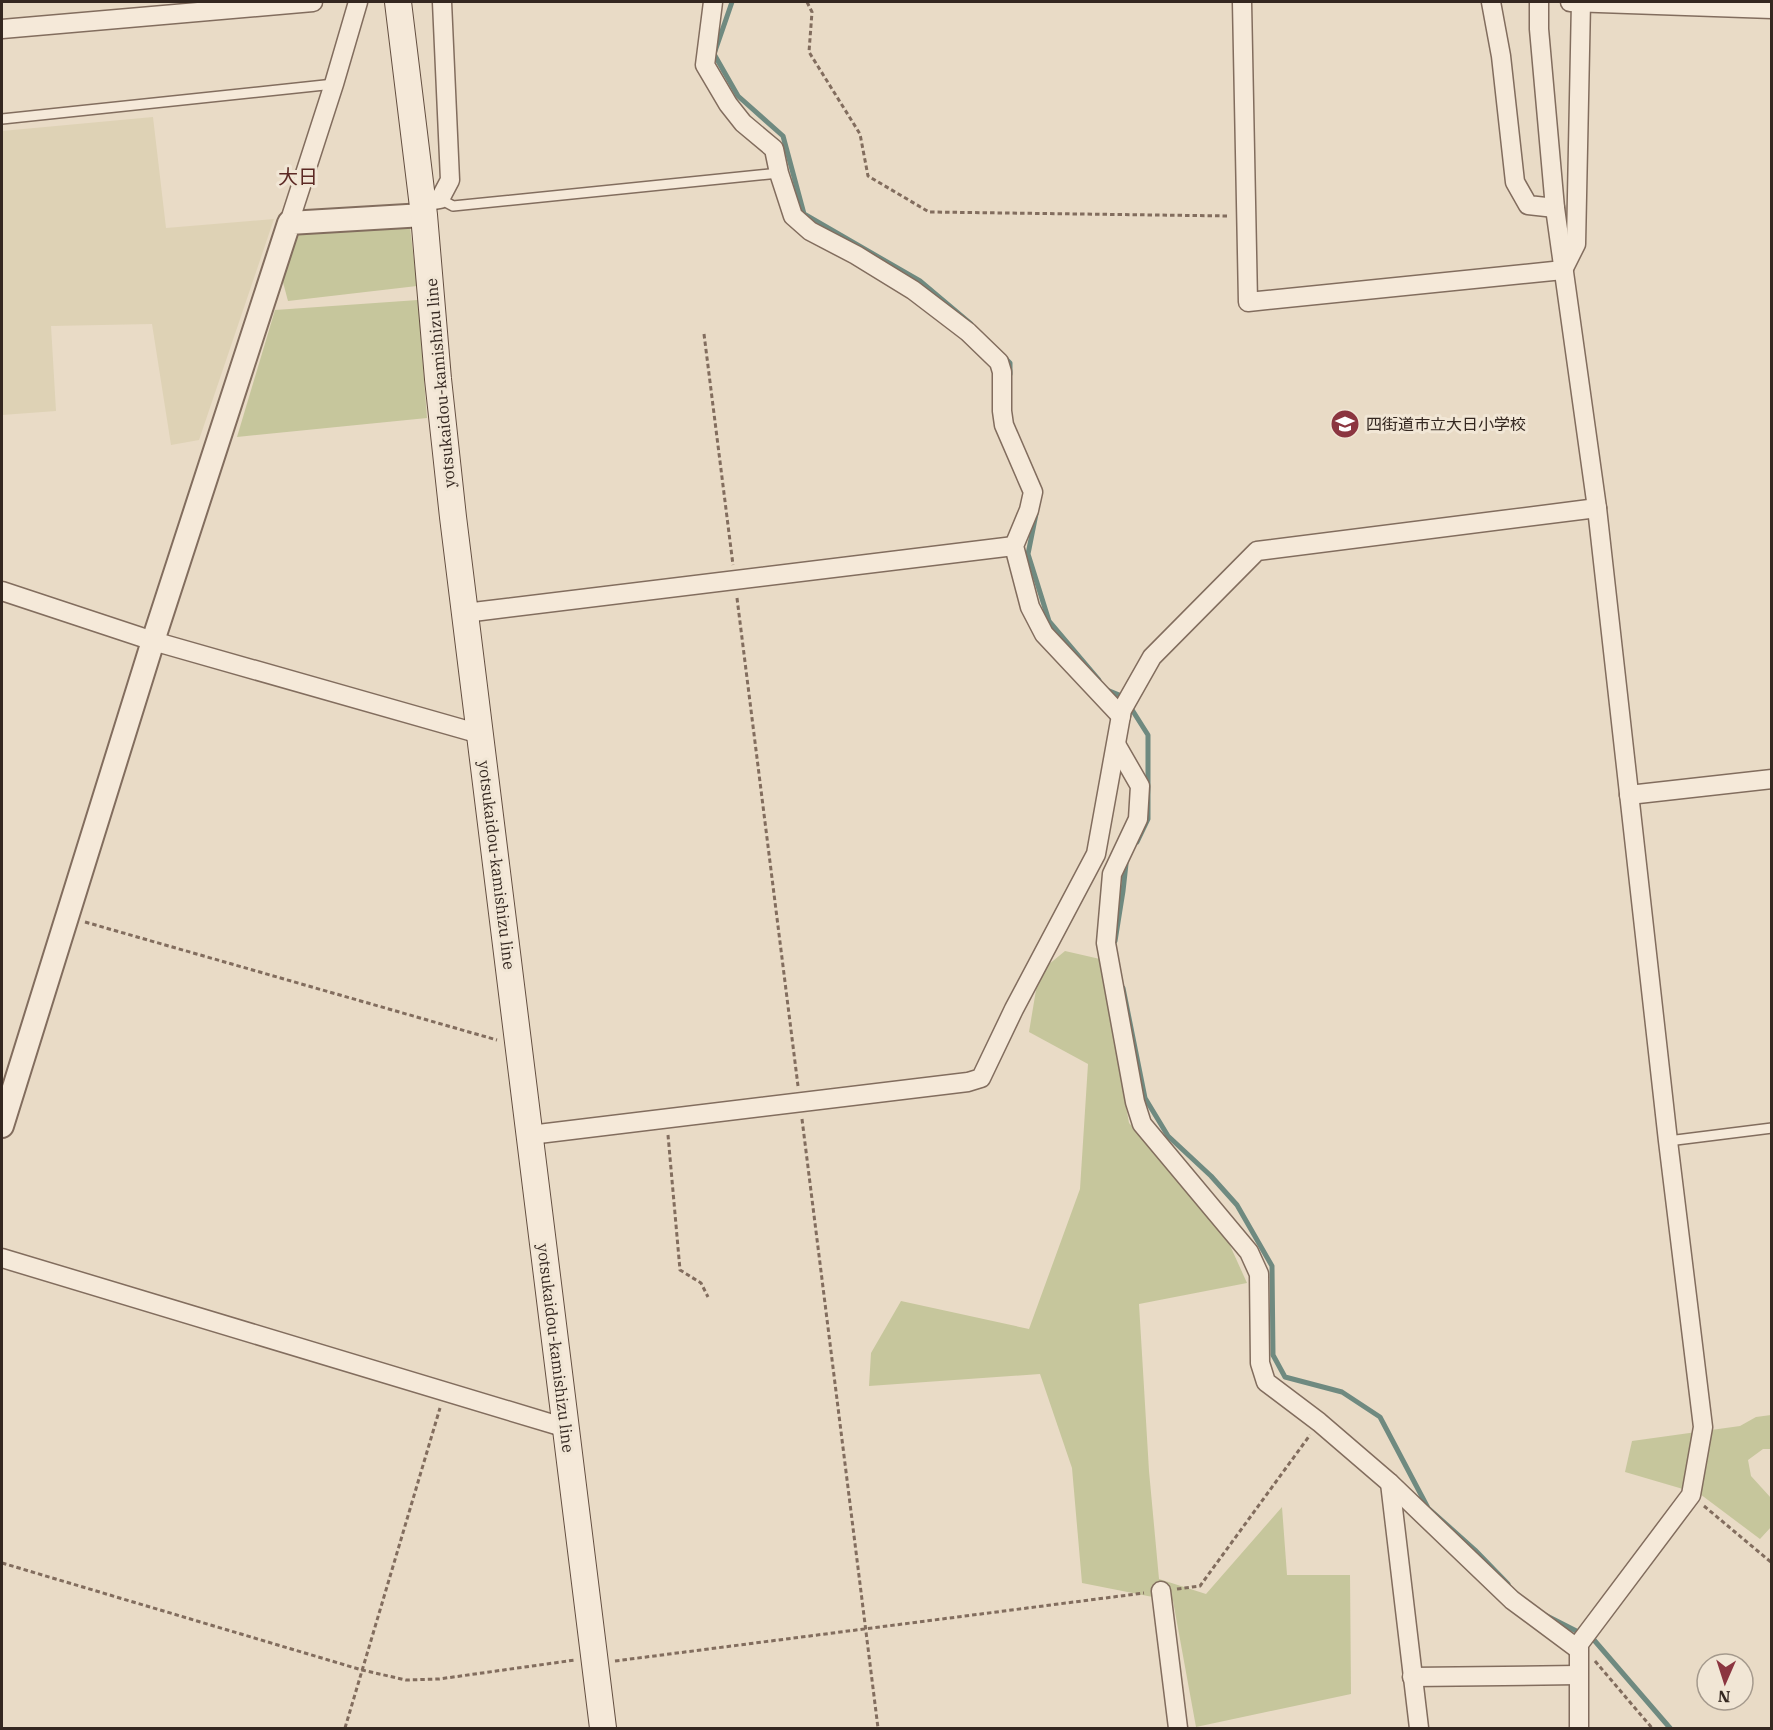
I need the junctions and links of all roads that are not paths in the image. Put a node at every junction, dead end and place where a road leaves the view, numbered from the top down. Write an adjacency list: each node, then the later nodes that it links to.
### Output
1 (314, 2): 12 (street)
2 (358, 2): 13 (street)
3 (398, 2): 16 (main road, yotsukaidou-kamishizu line)
4 (442, 2): 16 (street)
5 (713, 2): 15 (street)
6 (1242, 2): 19 (street)
7 (1491, 2): 17 (street)
8 (1539, 2): 17 (street)
9 (1570, 2): 10 (street)
10 (1581, 2): 11 (street); 19 (street)
11 (1772, 9)
12 (2, 29)
13 (334, 84): 14 (lane); 18 (street)
14 (2, 119)
15 (779, 172): 16 (lane); 21 (street)
16 (429, 206): 18 (street); 23 (main road, yotsukaidou-kamishizu line)
17 (1555, 208): 19 (street)
18 (289, 223): 24 (street)
19 (1563, 270): 20 (street)
20 (1597, 508): 25 (street); 29 (street)
21 (1014, 546): 23 (street); 25 (street)
22 (2, 591): 24 (street)
23 (465, 613): 26 (main road, yotsukaidou-kamishizu line)
24 (153, 641): 26 (street); 30 (street)
25 (1121, 713): 27 (street)
26 (480, 734): 32 (main road, yotsukaidou-kamishizu line)
27 (1117, 746): 32 (street); 36 (street)
28 (1772, 779): 29 (street)
29 (1629, 795): 33 (street)
30 (2, 1126)
31 (1772, 1128): 33 (lane)
32 (530, 1135): 35 (main road, yotsukaidou-kamishizu line)
33 (1668, 1141): 38 (street)
34 (2, 1258): 35 (street)
35 (566, 1428): 41 (main road, yotsukaidou-kamishizu line)
36 (1390, 1483): 38 (street); 40 (street)
37 (1161, 1591): 42 (street)
38 (1578, 1647): 39 (street)
39 (1578, 1675): 40 (street); 44 (street)
40 (1412, 1677): 43 (street)
41 (603, 1728)
42 (1178, 1728)
43 (1419, 1728)
44 (1579, 1728)

